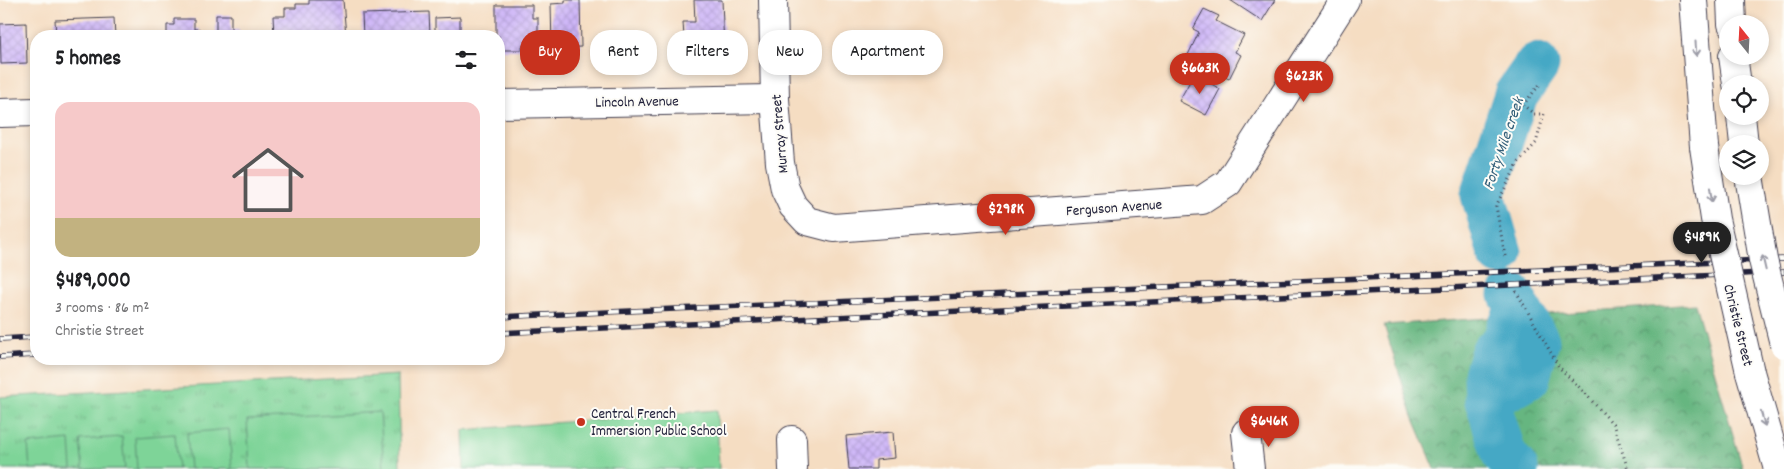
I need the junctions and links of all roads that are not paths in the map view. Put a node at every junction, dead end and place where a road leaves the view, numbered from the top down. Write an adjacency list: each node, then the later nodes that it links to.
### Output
1 (773, 0): 6 (street, Murray Street)
2 (1345, 0): 11 (street, Ferguson Avenue)
3 (1693, 0): 17 (street, Christie Street, one-way to 17, bridge)
4 (1731, 0): 5 (street)
5 (1732, 15)
6 (775, 99): 7 (street, Lincoln Avenue); 11 (street, Murray Street)
7 (505, 104)
8 (0, 112): 9 (street)
9 (30, 112)
10 (1750, 185): 12 (street, one-way to 10, bridge)
11 (793, 206)
12 (1784, 344)
13 (1246, 432): 16 (street)
14 (792, 440): 15 (street)
15 (793, 469)
16 (1250, 469)
17 (1778, 469)

